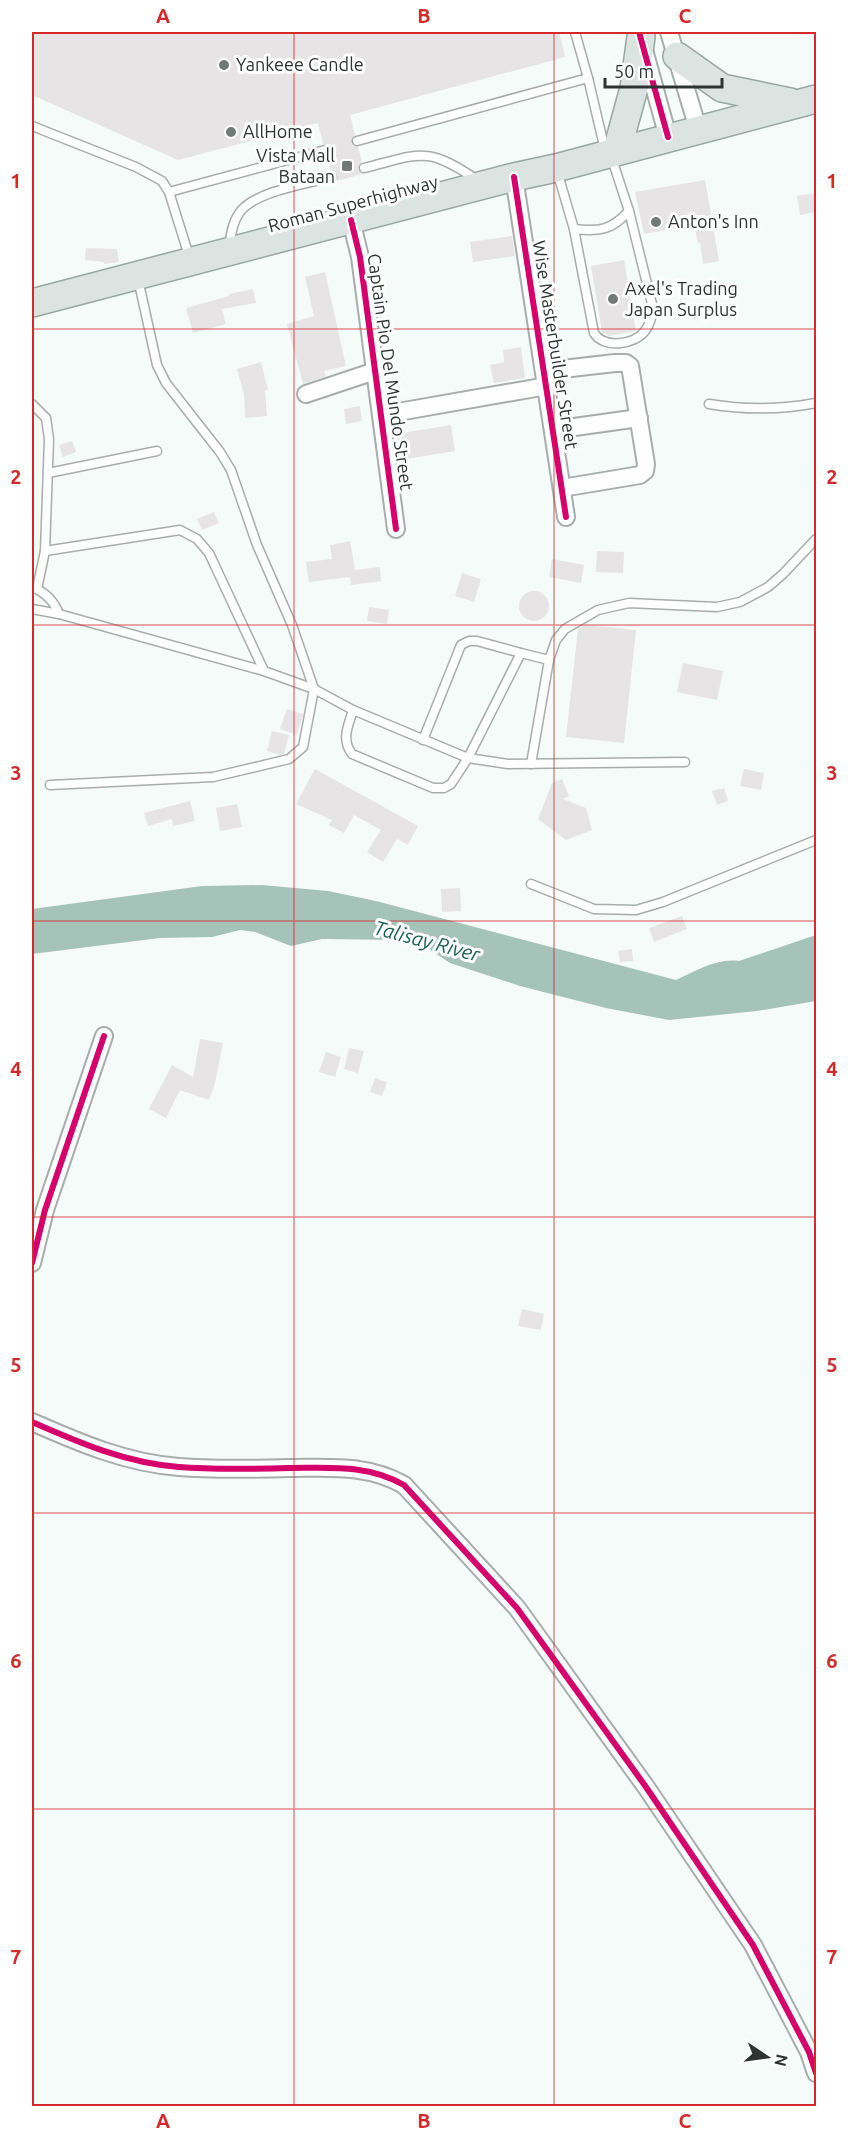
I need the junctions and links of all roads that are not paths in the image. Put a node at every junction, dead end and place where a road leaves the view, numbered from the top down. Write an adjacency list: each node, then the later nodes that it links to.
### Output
1 (575, 32): 4 (lane)
2 (640, 34): 8 (street); 11 (main road)
3 (673, 44): 5 (main road); 7 (street)
4 (588, 78): 9 (lane); 11 (lane)
5 (807, 101): 7 (main road, Roman Superhighway)
6 (32, 126): 17 (lane)
7 (698, 129): 8 (main road, Roman Superhighway)
8 (668, 137): 11 (main road, Roman Superhighway)
9 (357, 141)
10 (325, 150): 17 (lane)
11 (611, 152): 13 (main road, Roman Superhighway); 18 (lane)
12 (364, 168): 16 (lane)
13 (556, 168): 15 (main road, Roman Superhighway); 20 (lane)
14 (332, 177): 21 (lane)
15 (514, 177): 16 (main road, Roman Superhighway); 26 (street, Wise Masterbuilder Street)
16 (484, 185): 19 (main road, Roman Superhighway)
17 (169, 192): 22 (lane)
18 (629, 211): 20 (lane); 20 (lane)
19 (351, 220): 21 (main road, Roman Superhighway); 25 (street, Captain Pio Del Mundo Street)
20 (574, 229)
21 (229, 252): 22 (main road, Roman Superhighway)
22 (191, 262): 23 (main road, Roman Superhighway)
23 (138, 275): 24 (main road, Roman Superhighway); 47 (lane)
24 (32, 303)
25 (375, 371): 27 (street); 31 (street, Captain Pio Del Mundo Street)
26 (546, 379): 31 (street); 32 (street); 33 (street, Wise Masterbuilder Street)
27 (306, 394)
28 (816, 403): 30 (lane)
29 (32, 404): 35 (lane)
30 (709, 404)
31 (381, 415): 38 (street, Captain Pio Del Mundo Street)
32 (639, 418): 33 (street); 36 (street)
33 (554, 430): 36 (street, Wise Masterbuilder Street)
34 (157, 452): 35 (lane)
35 (48, 473): 40 (lane)
36 (562, 488): 37 (street, Wise Masterbuilder Street)
37 (566, 517)
38 (396, 529)
39 (816, 538): 45 (lane)
40 (45, 551): 41 (lane); 46 (lane)
41 (34, 588): 43 (lane)
42 (32, 609): 43 (lane)
43 (59, 614): 46 (lane)
44 (521, 653): 45 (lane); 49 (lane); 50 (lane)
45 (549, 660): 52 (lane)
46 (264, 671): 47 (lane)
47 (314, 689): 48 (lane); 53 (lane)
48 (353, 710): 49 (lane); 50 (lane)
49 (423, 740): 50 (lane)
50 (468, 758): 52 (lane)
51 (685, 762): 52 (lane)
52 (531, 764)
53 (50, 785)
54 (816, 840): 55 (lane)
55 (531, 884)
56 (104, 1036): 57 (street)
57 (32, 1263)
58 (32, 1422): 59 (street)
59 (816, 2073)

